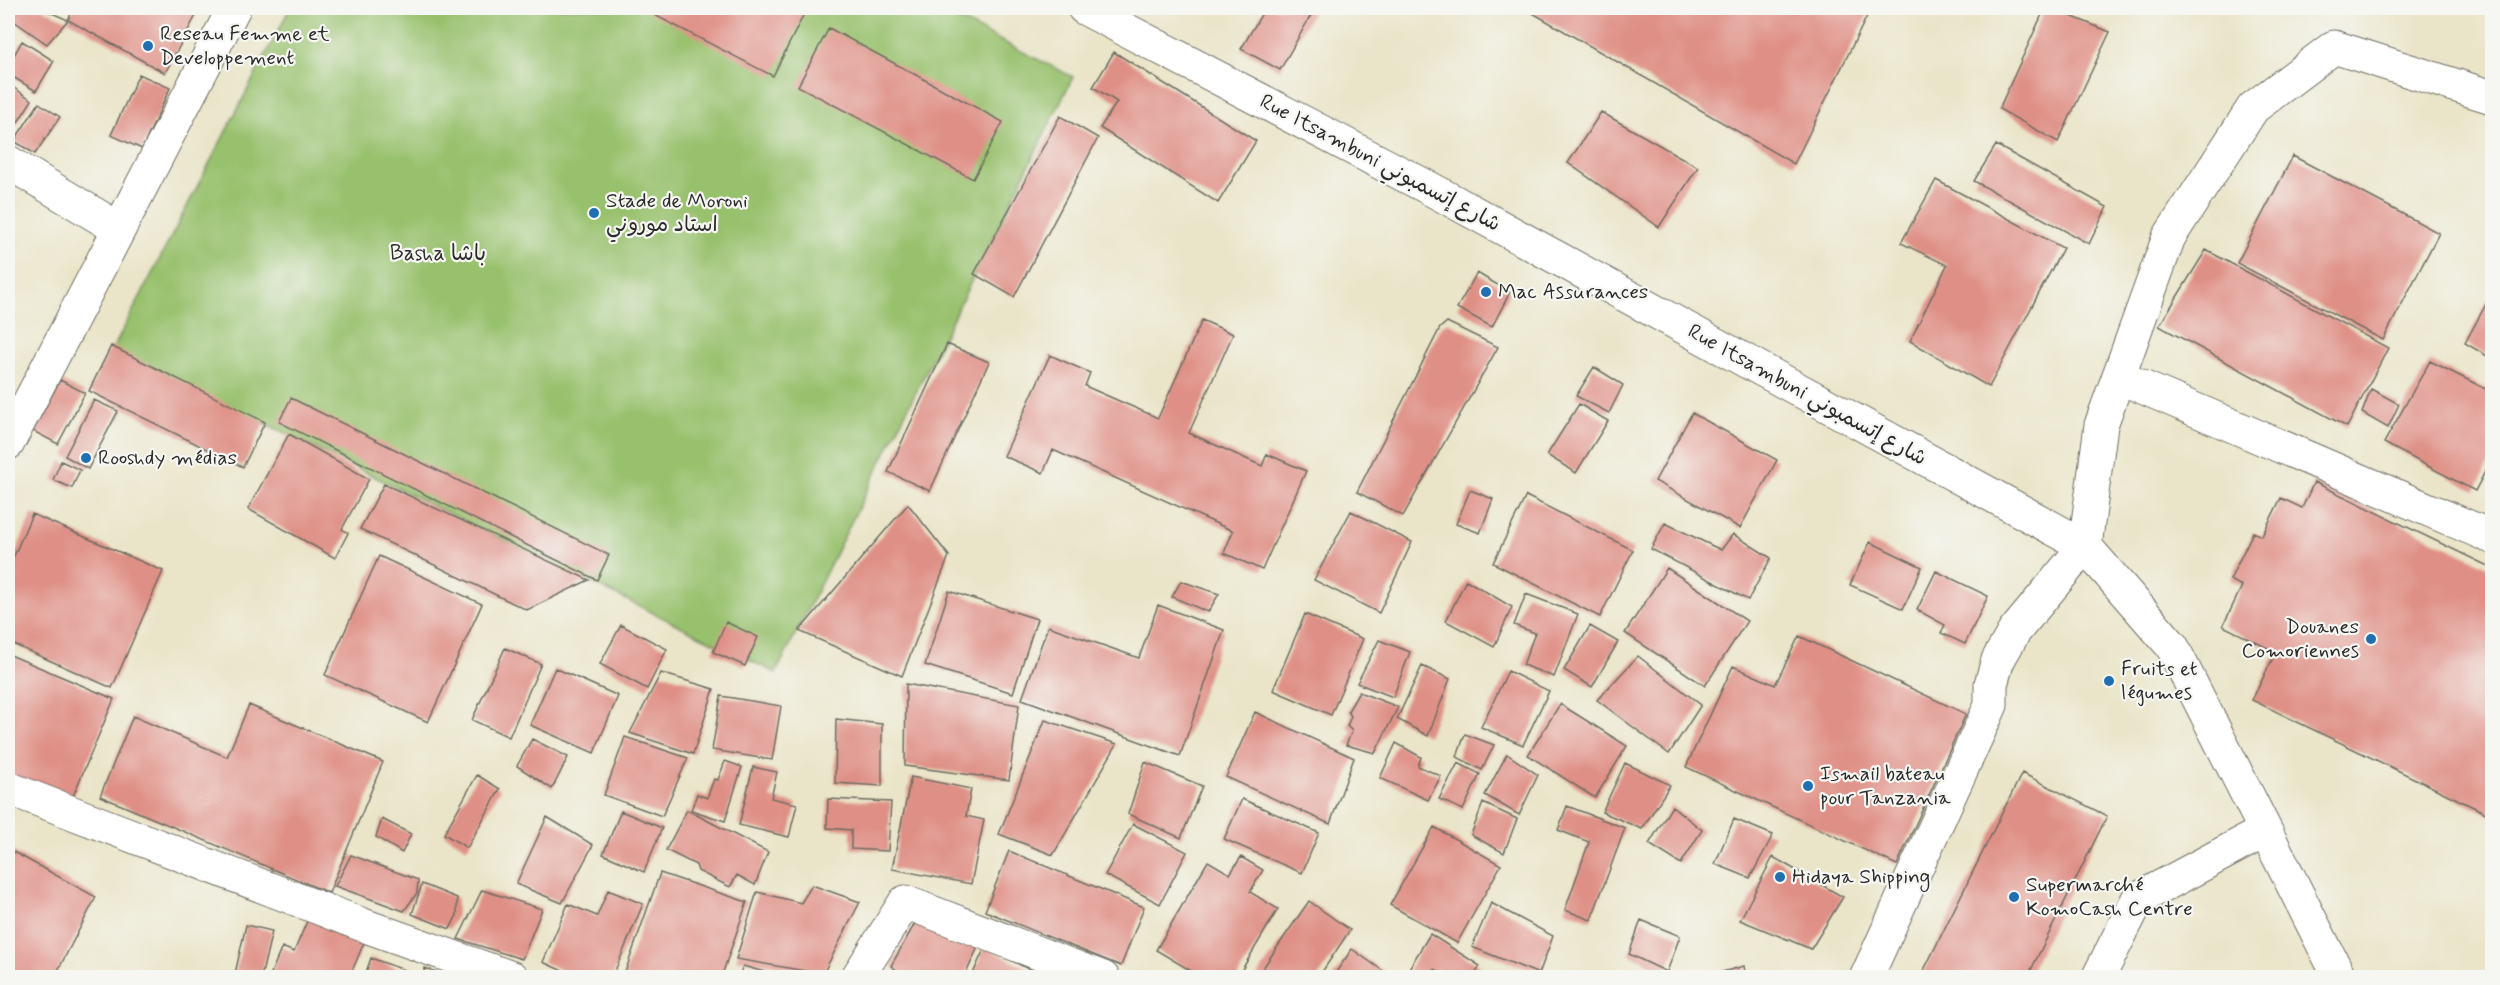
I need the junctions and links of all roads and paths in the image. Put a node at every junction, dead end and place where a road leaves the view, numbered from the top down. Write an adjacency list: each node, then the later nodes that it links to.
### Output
1 (234, 8): 5 (street)
2 (1084, 8): 9 (street, Rue Itsambuni شارع إتسمبوني)
3 (2493, 97): 6 (street)
4 (8, 162): 5 (street)
5 (119, 229): 7 (street)
6 (2120, 377): 8 (street); 9 (street)
7 (8, 443)
8 (2493, 537)
9 (2085, 546): 11 (street, Rue Itsambuni شارع إتسمبوني); 15 (street)
10 (8, 788): 12 (street)
11 (2265, 831): 16 (street); 17 (street, Rue Itsambuni شارع إتسمبوني)
12 (512, 978)
13 (857, 978): 14 (street)
14 (1103, 978)
15 (1866, 978)
16 (2098, 978)
17 (2340, 978)

